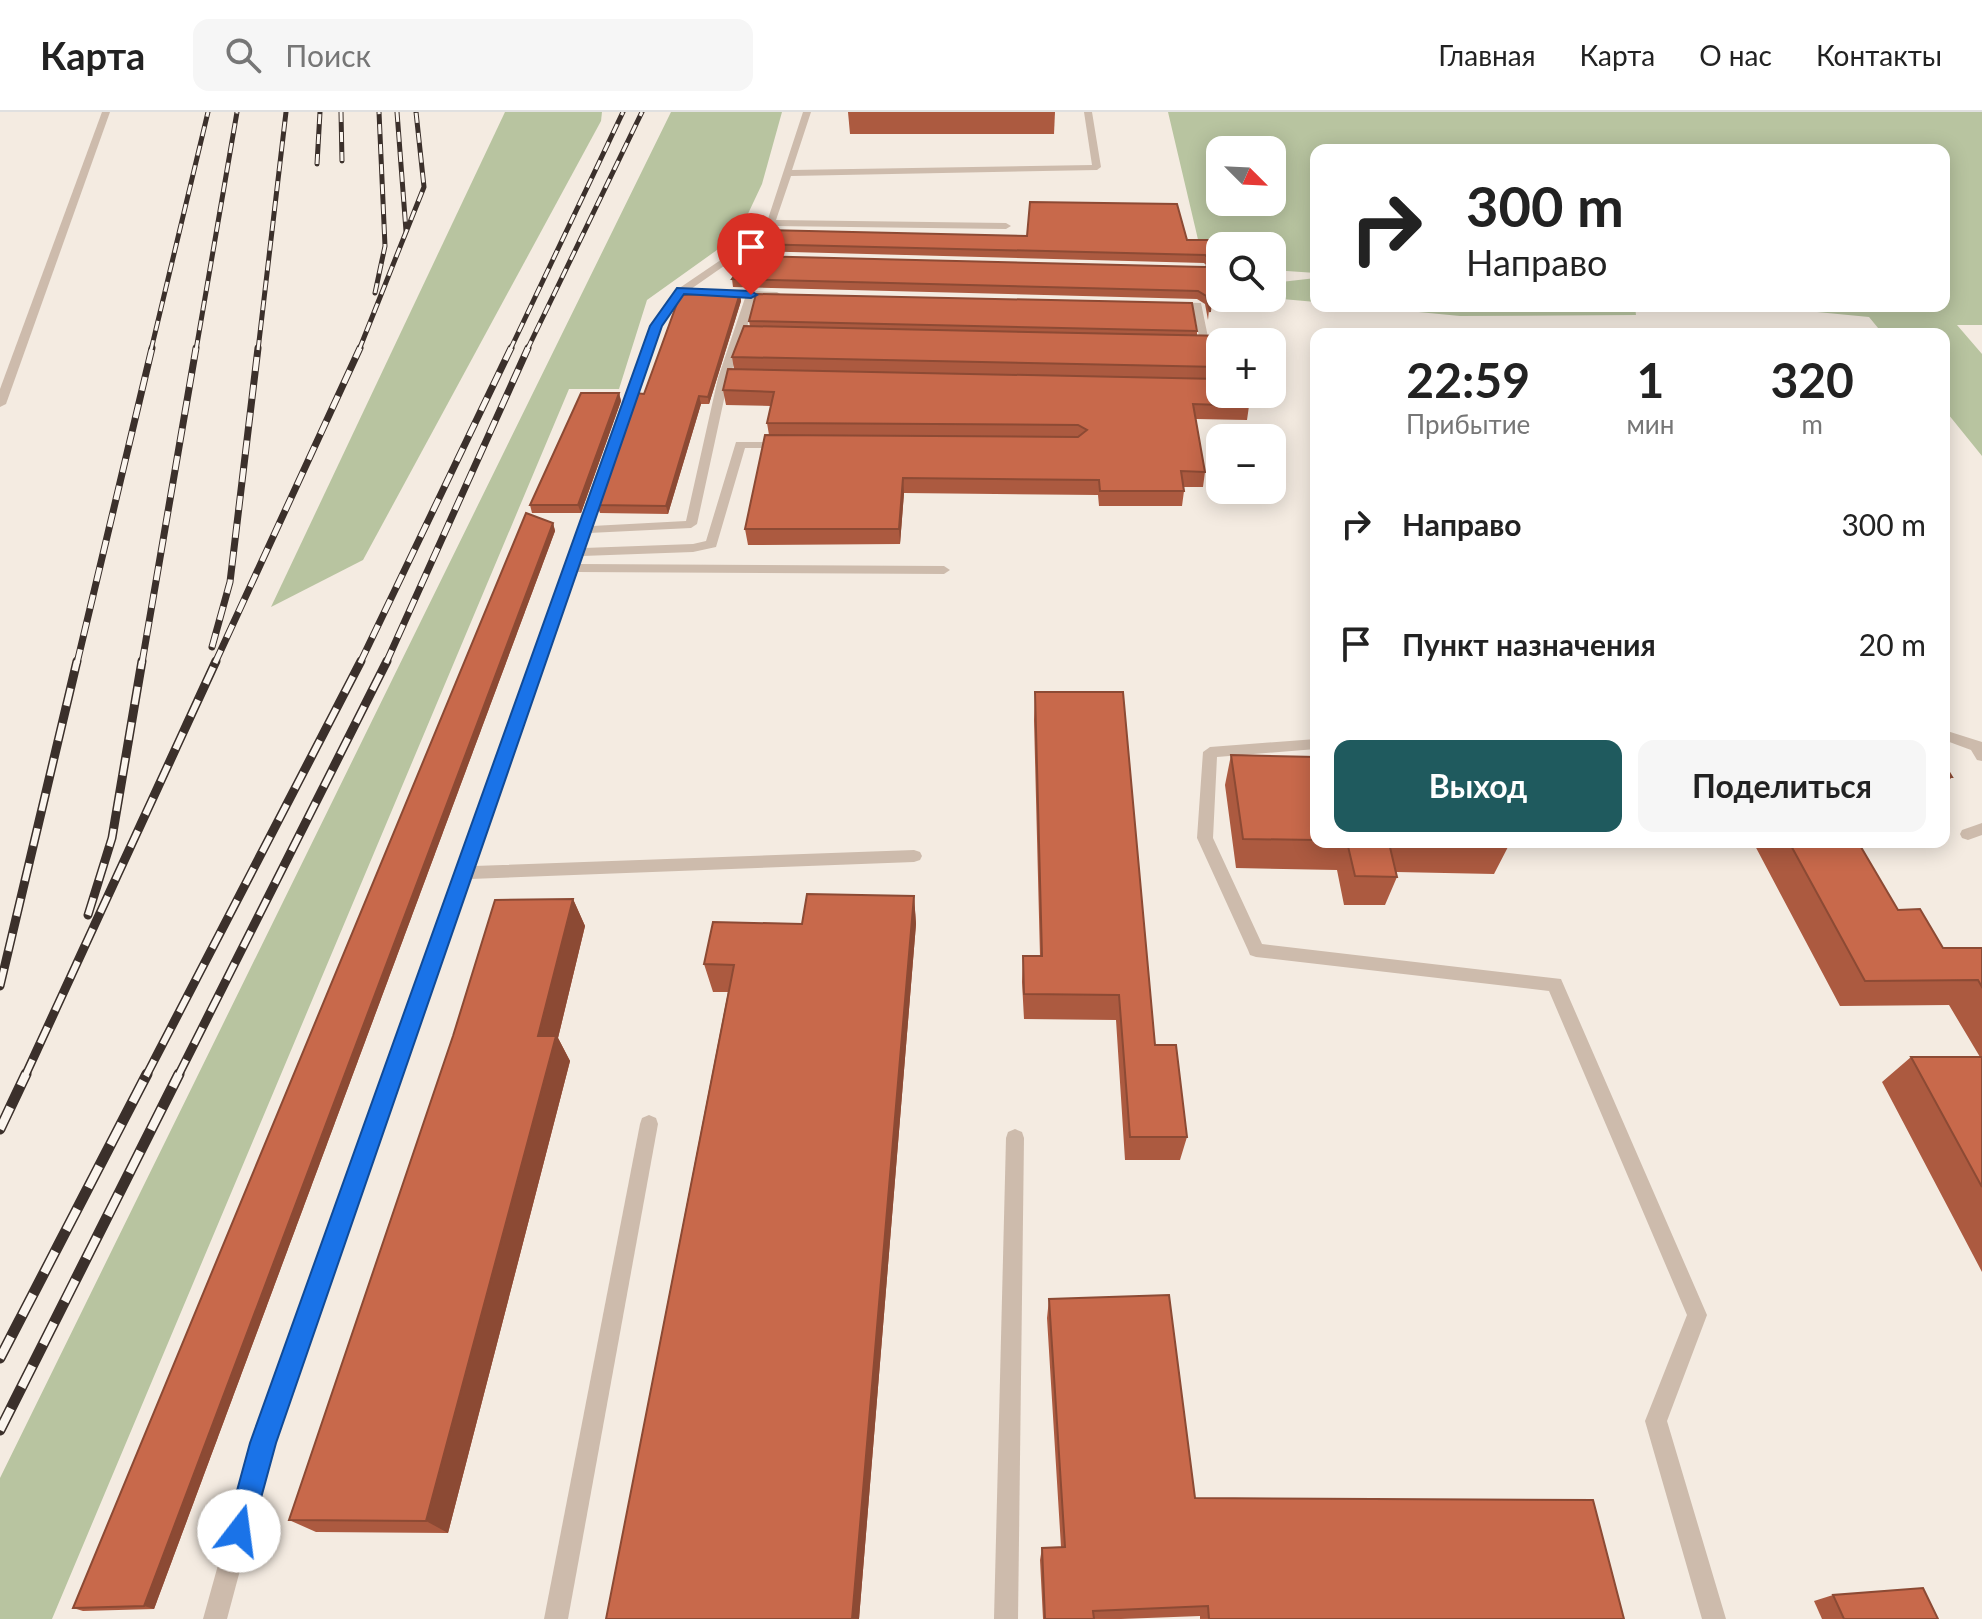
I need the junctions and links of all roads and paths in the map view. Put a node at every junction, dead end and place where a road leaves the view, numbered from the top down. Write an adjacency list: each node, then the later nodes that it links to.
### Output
1 (106, 112): 16 (lane)
2 (807, 112): 4 (lane)
3 (1088, 112): 4 (lane)
4 (787, 173): 5 (lane)
5 (771, 223): 6 (lane); 7 (lane)
6 (1006, 226)
7 (681, 291): 8 (lane); 18 (lane)
8 (751, 295): 9 (lane); 11 (lane)
9 (783, 295)
10 (1165, 304): 13 (lane)
11 (740, 334): 12 (lane); 14 (lane)
12 (771, 335)
13 (1175, 344)
14 (723, 378): 15 (lane); 18 (lane)
15 (739, 378)
16 (0, 404)
17 (801, 445): 19 (lane)
18 (583, 530): 19 (lane)
19 (575, 560): 20 (lane); 25 (lane)
20 (944, 570)
21 (1950, 737): 23 (lane)
22 (1310, 744): 31 (lane)
23 (1982, 756)
24 (914, 856): 25 (lane)
25 (462, 873): 28 (lane)
26 (649, 1124): 29 (lane)
27 (1015, 1138): 30 (lane)
28 (215, 1619)
29 (556, 1619)
30 (1006, 1619)
31 (1714, 1619)

